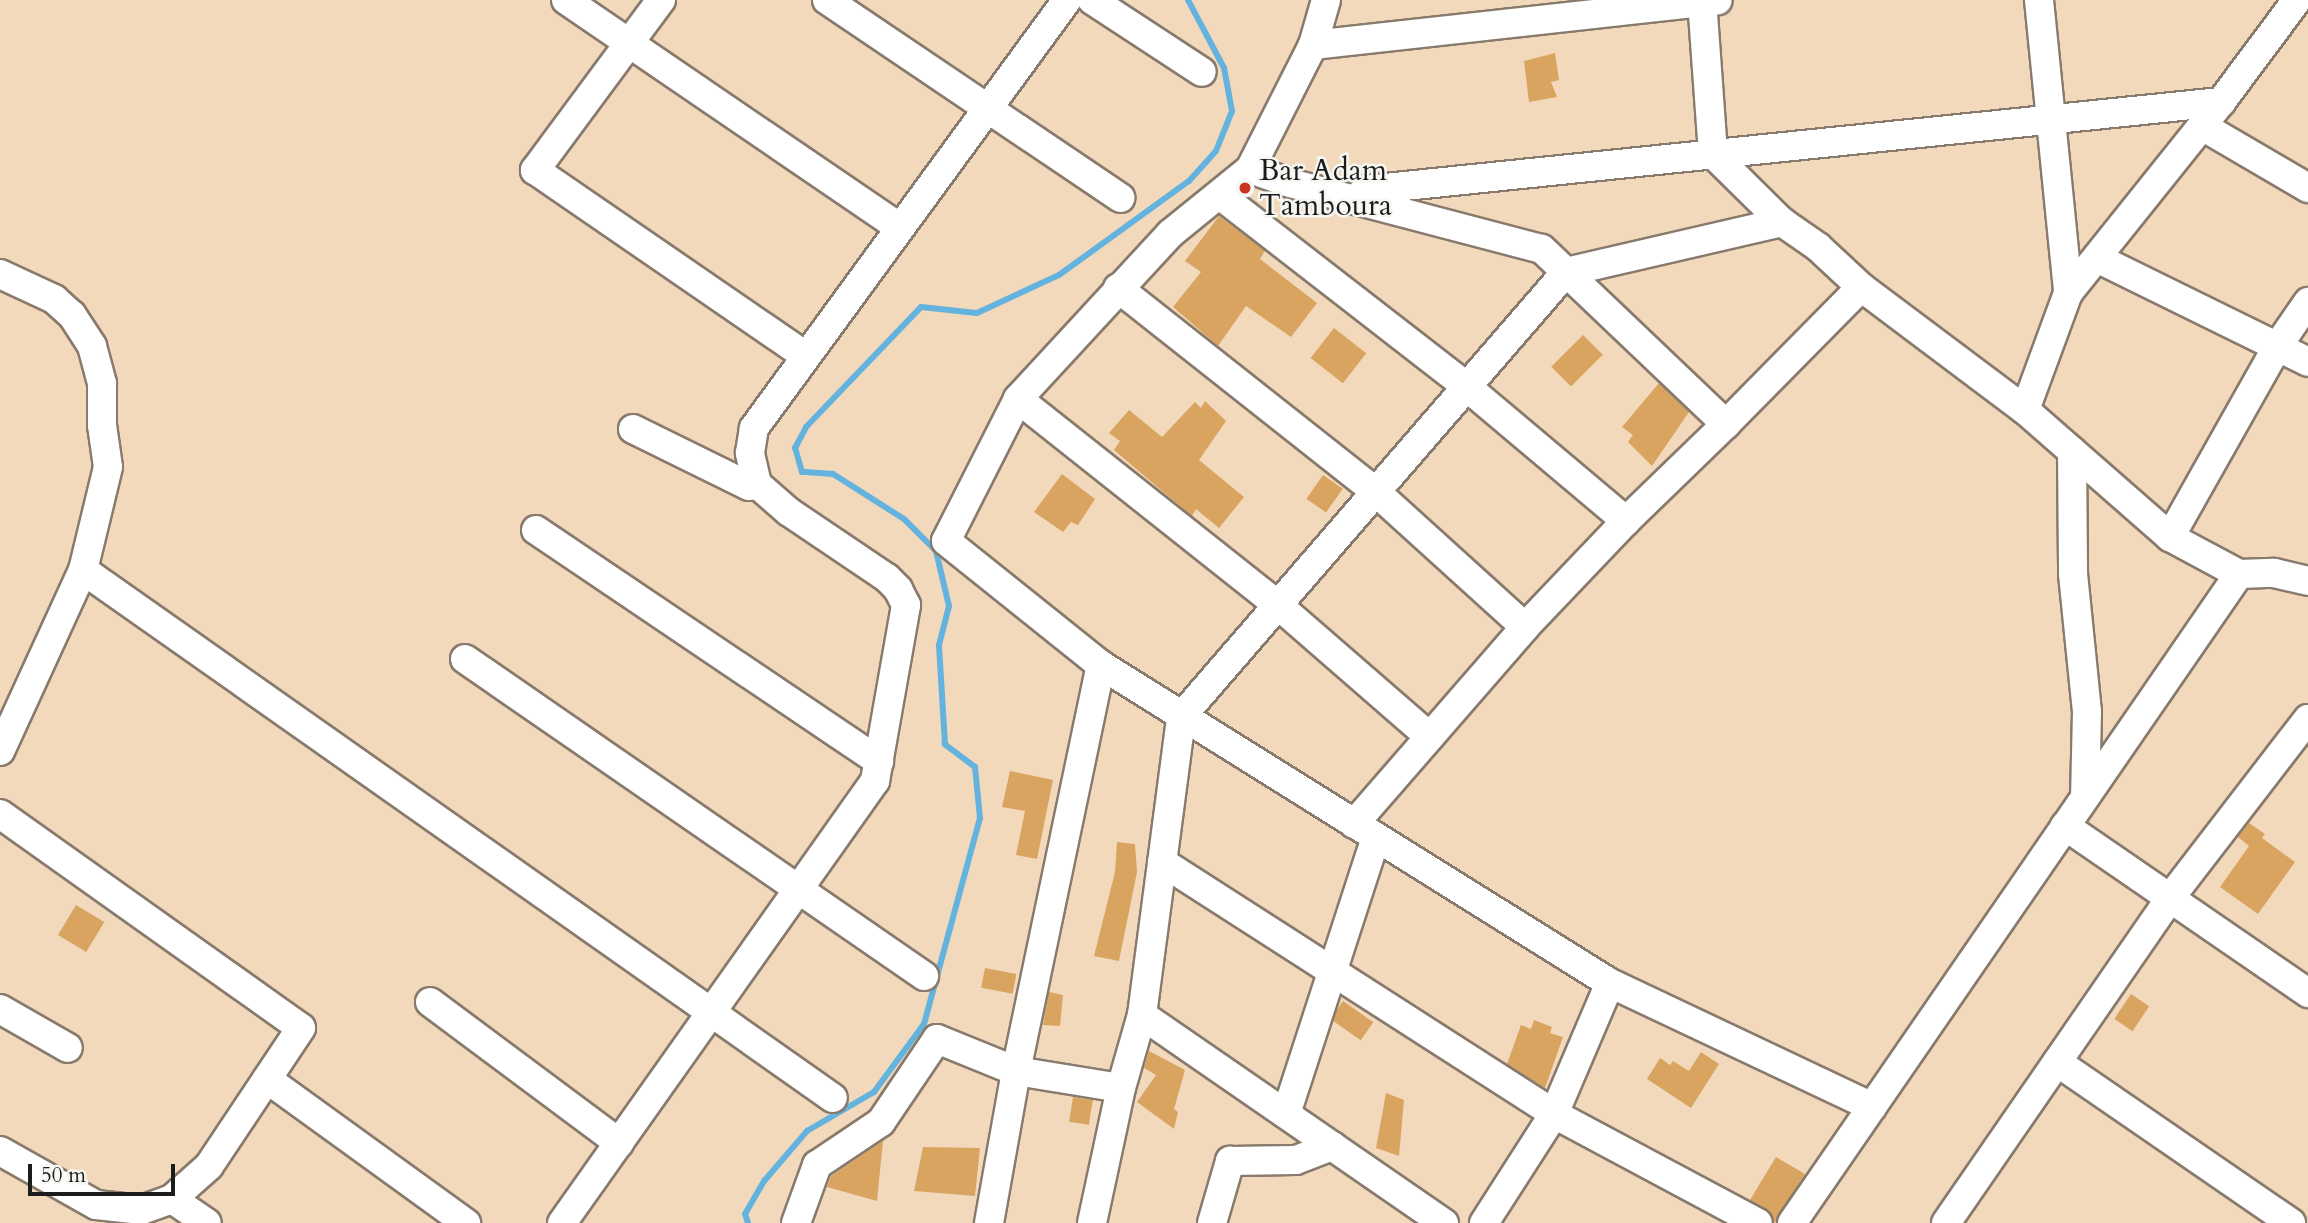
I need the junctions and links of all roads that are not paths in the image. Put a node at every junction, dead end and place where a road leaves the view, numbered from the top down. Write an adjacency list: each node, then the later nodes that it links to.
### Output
1 (566, 0): 10 (street)
2 (661, 0): 10 (street)
3 (827, 0): 14 (street)
4 (1067, 0): 14 (street)
5 (1093, 0): 12 (street)
6 (1326, 0): 11 (street)
7 (2039, 0): 15 (street)
8 (2297, 0): 13 (street)
9 (1707, 1): 11 (street); 17 (street)
10 (629, 43): 24 (street); 33 (street)
11 (1313, 44): 18 (street)
12 (1202, 72)
13 (2221, 102): 15 (street); 16 (street)
14 (988, 108): 21 (street); 24 (street)
15 (2051, 120): 17 (street); 30 (street)
16 (2202, 126): 19 (street); 25 (street)
17 (1713, 155): 22 (street); 23 (street)
18 (1250, 169): 20 (street); 22 (street)
19 (2308, 188)
20 (1221, 196): 29 (street); 35 (street)
21 (1120, 198)
22 (1354, 200): 26 (street)
23 (1782, 222): 26 (street); 28 (street)
24 (900, 228): 33 (street)
25 (2096, 258): 30 (street); 32 (street)
26 (1566, 272): 35 (street); 38 (street)
27 (0, 274): 46 (street)
28 (1861, 287): 37 (street); 38 (street)
29 (1118, 288): 36 (street); 42 (street)
30 (2068, 293): 37 (street)
31 (2308, 302): 32 (street)
32 (2277, 347): 34 (street); 45 (street)
33 (806, 356): 41 (street)
34 (2308, 362)
35 (1467, 387): 42 (street); 43 (street)
36 (1018, 399): 49 (street); 52 (street)
37 (2025, 410): 40 (street)
38 (1726, 424): 43 (street)
39 (633, 429): 41 (street)
40 (2072, 451): 45 (street); 58 (street)
41 (757, 484): 57 (street)
42 (1376, 492): 49 (street); 50 (street)
43 (1626, 521): 50 (street)
44 (536, 530): 57 (street)
45 (2170, 537): 47 (street)
46 (83, 570): 56 (street); 71 (street)
47 (2239, 574): 48 (street); 58 (street)
48 (2308, 581)
49 (1278, 605): 53 (street); 55 (street)
50 (1525, 628): 55 (street)
51 (465, 659): 63 (street)
52 (1101, 665): 53 (street); 75 (street)
53 (1181, 717): 61 (street); 62 (street)
54 (2307, 723): 64 (street)
55 (1430, 737): 61 (street)
56 (0, 751)
57 (879, 761): 63 (street)
58 (2085, 797): 60 (street)
59 (0, 814): 76 (street)
60 (2065, 825): 64 (street); 79 (street)
61 (1365, 830): 65 (street); 67 (street)
62 (1162, 862): 65 (street); 72 (street)
63 (799, 889): 66 (street); 71 (street)
64 (2170, 898): 68 (street); 74 (street)
65 (1332, 972): 80 (street); 81 (street)
66 (924, 976)
67 (1610, 983): 79 (street); 81 (street)
68 (2308, 993)
69 (430, 1002): 82 (street)
70 (0, 1009): 73 (street)
71 (711, 1013): 78 (street); 82 (street)
72 (1142, 1015): 77 (street); 80 (street)
73 (68, 1048)
74 (2057, 1062): 98 (street); 99 (street)
75 (1016, 1071): 77 (street); 90 (street); 91 (street)
76 (267, 1079): 85 (street); 88 (street)
77 (1121, 1088): 92 (street)
78 (833, 1098)
79 (1871, 1107): 97 (street)
80 (1286, 1114): 83 (street)
81 (1554, 1114): 95 (street); 96 (street)
82 (619, 1143): 89 (street)
83 (1332, 1146): 93 (street); 94 (street)
84 (0, 1151): 86 (street)
85 (172, 1199): 86 (street); 87 (street)
86 (90, 1214)
87 (207, 1223)
88 (466, 1223)
89 (562, 1223)
90 (796, 1223)
91 (989, 1223)
92 (1092, 1223)
93 (1212, 1223)
94 (1444, 1223)
95 (1485, 1223)
96 (1758, 1223)
97 (1791, 1223)
98 (1946, 1223)
99 (2291, 1223)

